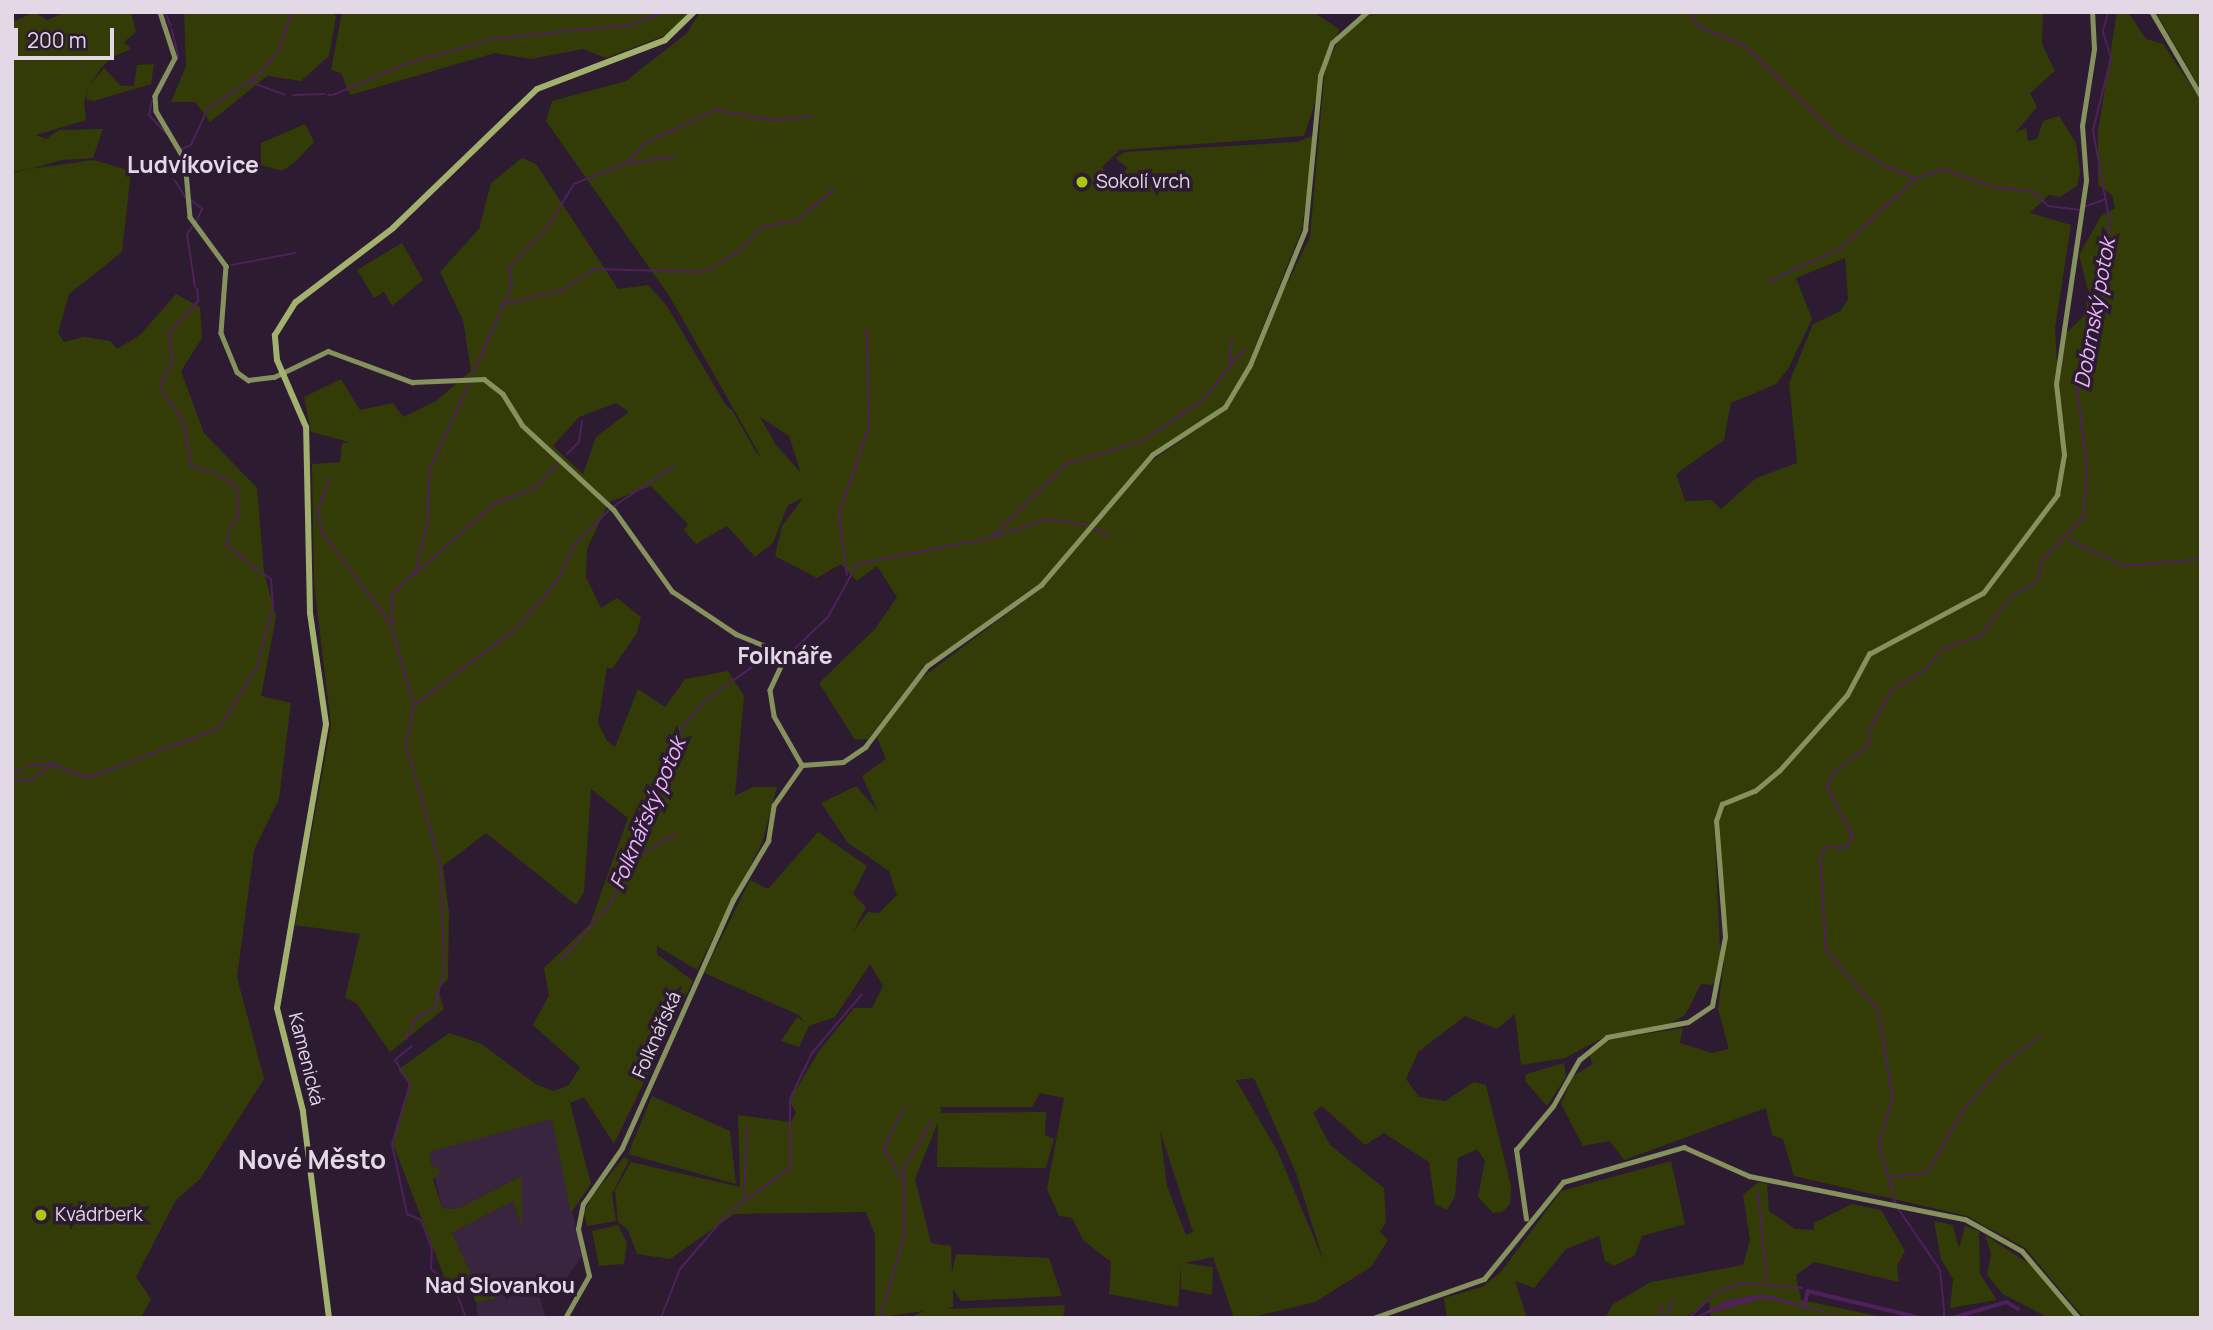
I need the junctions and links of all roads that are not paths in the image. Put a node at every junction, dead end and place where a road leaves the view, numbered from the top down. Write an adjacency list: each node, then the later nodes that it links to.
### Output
1 (160, 12): 7 (street)
2 (694, 12): 7 (main road, Kamenická)
3 (1367, 12): 8 (street)
4 (2092, 12): 9 (street)
5 (2152, 12): 6 (street)
6 (2201, 96)
7 (284, 373): 8 (street); 10 (main road, Kamenická)
8 (802, 765): 11 (street, Folknářská)
9 (1527, 1219): 12 (street); 13 (street)
10 (329, 1318)
11 (565, 1318)
12 (1373, 1318)
13 (2080, 1318)

